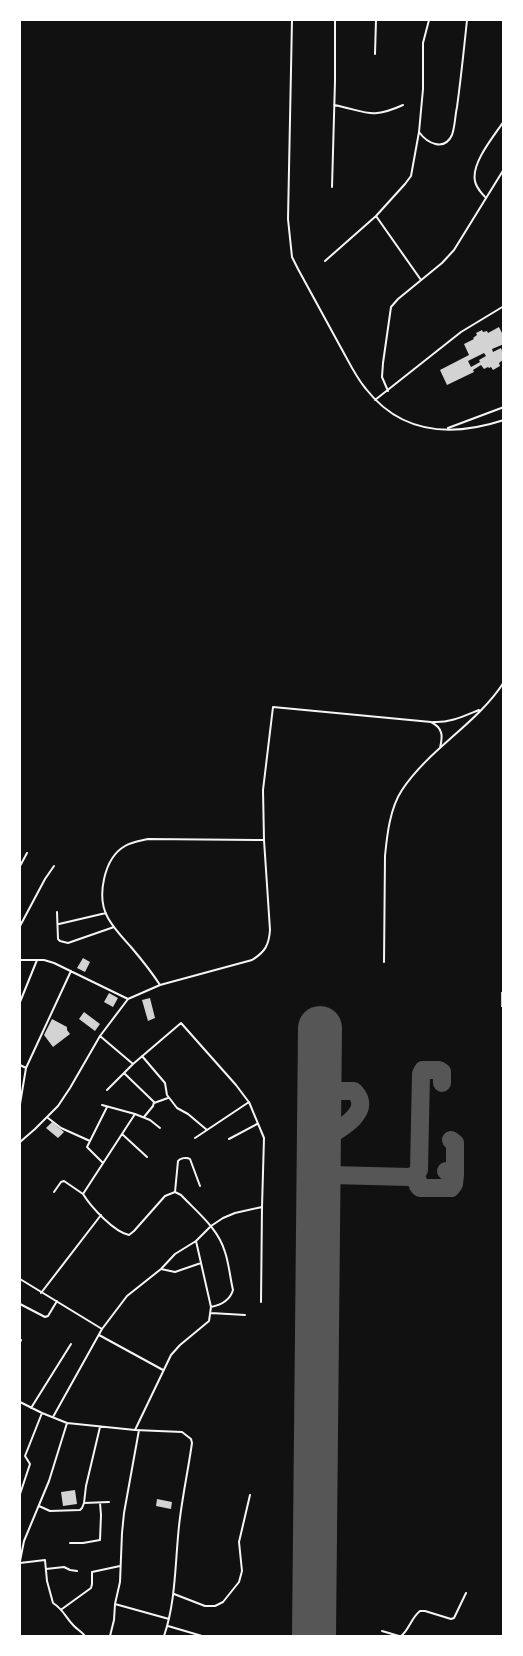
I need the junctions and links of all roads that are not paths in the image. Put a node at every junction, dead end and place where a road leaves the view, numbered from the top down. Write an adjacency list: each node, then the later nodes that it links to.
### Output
1 (292, 20): 19 (street)
2 (335, 20): 7 (street)
3 (376, 20): 6 (street)
4 (429, 20): 10 (street)
5 (467, 20): 10 (street)
6 (375, 54)
7 (334, 105): 8 (street); 12 (street)
8 (403, 105)
9 (504, 121): 13 (street)
10 (418, 132): 14 (street)
11 (504, 169): 13 (street)
12 (332, 187)
13 (485, 197): 16 (street)
14 (376, 216): 15 (street); 16 (street)
15 (325, 261)
16 (422, 281): 18 (street)
17 (504, 306): 18 (street)
18 (388, 390): 19 (street)
19 (375, 400): 22 (street)
20 (504, 407): 22 (street)
21 (504, 420): 22 (street)
22 (445, 429)
23 (504, 682): 24 (street)
24 (482, 709): 25 (street); 26 (street)
25 (431, 722): 26 (street); 27 (street)
26 (440, 748): 39 (street)
27 (264, 840): 33 (street); 41 (street)
28 (27, 853): 29 (street)
29 (21, 860): 30 (street)
30 (20, 866)
31 (54, 866): 35 (street)
32 (57, 912): 34 (street)
33 (106, 913): 34 (street); 36 (street)
34 (58, 924): 36 (street)
35 (20, 926)
36 (114, 927): 41 (street)
37 (20, 960): 38 (street)
38 (37, 960): 40 (street); 43 (street)
39 (384, 962)
40 (71, 971): 42 (street); 48 (street)
41 (160, 985): 42 (street)
42 (128, 999): 44 (street)
43 (20, 1002)
44 (100, 1036): 46 (street); 58 (street)
45 (142, 1056): 46 (street); 51 (street); 52 (street)
46 (133, 1064): 49 (street)
47 (20, 1065): 48 (street)
48 (26, 1068): 54 (street)
49 (124, 1073): 50 (street); 53 (street)
50 (107, 1090)
51 (168, 1098): 53 (street); 62 (street)
52 (249, 1102): 60 (street); 62 (street)
53 (154, 1103): 59 (street)
54 (20, 1104)
55 (102, 1105): 56 (street)
56 (107, 1107): 57 (street); 66 (street)
57 (135, 1114): 59 (street); 63 (street)
58 (47, 1117): 66 (street); 67 (street)
59 (144, 1117): 61 (street)
60 (258, 1124): 65 (street); 74 (street)
61 (160, 1128)
62 (207, 1130): 64 (street)
63 (122, 1134): 68 (street); 69 (street)
64 (195, 1138)
65 (229, 1139)
66 (90, 1141): 69 (street)
67 (20, 1142)
68 (147, 1157)
69 (103, 1163): 73 (street)
70 (200, 1186): 71 (street)
71 (175, 1191): 75 (street); 76 (street)
72 (54, 1192): 73 (street)
73 (83, 1194): 75 (street)
74 (262, 1208): 76 (street); 83 (street)
75 (101, 1215): 81 (street)
76 (211, 1226): 77 (street); 85 (street)
77 (196, 1240): 78 (street); 79 (street)
78 (202, 1263): 79 (street); 85 (street)
79 (161, 1269): 88 (street)
80 (20, 1280): 81 (street)
81 (41, 1293): 82 (street)
82 (57, 1301): 84 (street); 88 (street)
83 (261, 1302)
84 (20, 1304)
85 (211, 1307): 86 (street)
86 (211, 1313): 87 (street); 91 (street)
87 (245, 1315)
88 (102, 1329): 89 (street)
89 (98, 1335): 91 (street); 95 (street)
90 (70, 1344): 93 (street)
91 (163, 1370): 98 (street)
92 (20, 1402): 93 (street)
93 (31, 1408): 94 (street)
94 (42, 1413): 95 (street); 100 (street)
95 (53, 1417): 96 (street)
96 (67, 1423): 97 (street); 105 (street)
97 (100, 1426): 98 (street); 103 (street)
98 (135, 1430): 99 (street)
99 (139, 1430): 109 (street); 113 (street)
100 (20, 1494)
101 (250, 1495): 113 (street)
102 (109, 1502): 104 (street)
103 (84, 1503): 104 (street); 105 (street)
104 (100, 1503): 106 (street)
105 (38, 1506): 107 (street)
106 (70, 1543)
107 (20, 1555): 108 (street)
108 (20, 1562): 110 (street)
109 (120, 1566): 114 (street); 115 (street)
110 (46, 1569): 111 (street); 115 (street)
111 (77, 1571)
112 (466, 1593): 123 (street)
113 (174, 1594): 116 (street)
114 (115, 1604): 116 (street); 120 (street)
115 (62, 1609): 119 (street)
116 (169, 1619): 117 (street)
117 (168, 1626): 121 (street); 122 (street)
118 (382, 1631): 123 (street)
119 (86, 1636)
120 (110, 1636)
121 (164, 1636)
122 (202, 1636)
123 (400, 1636)

